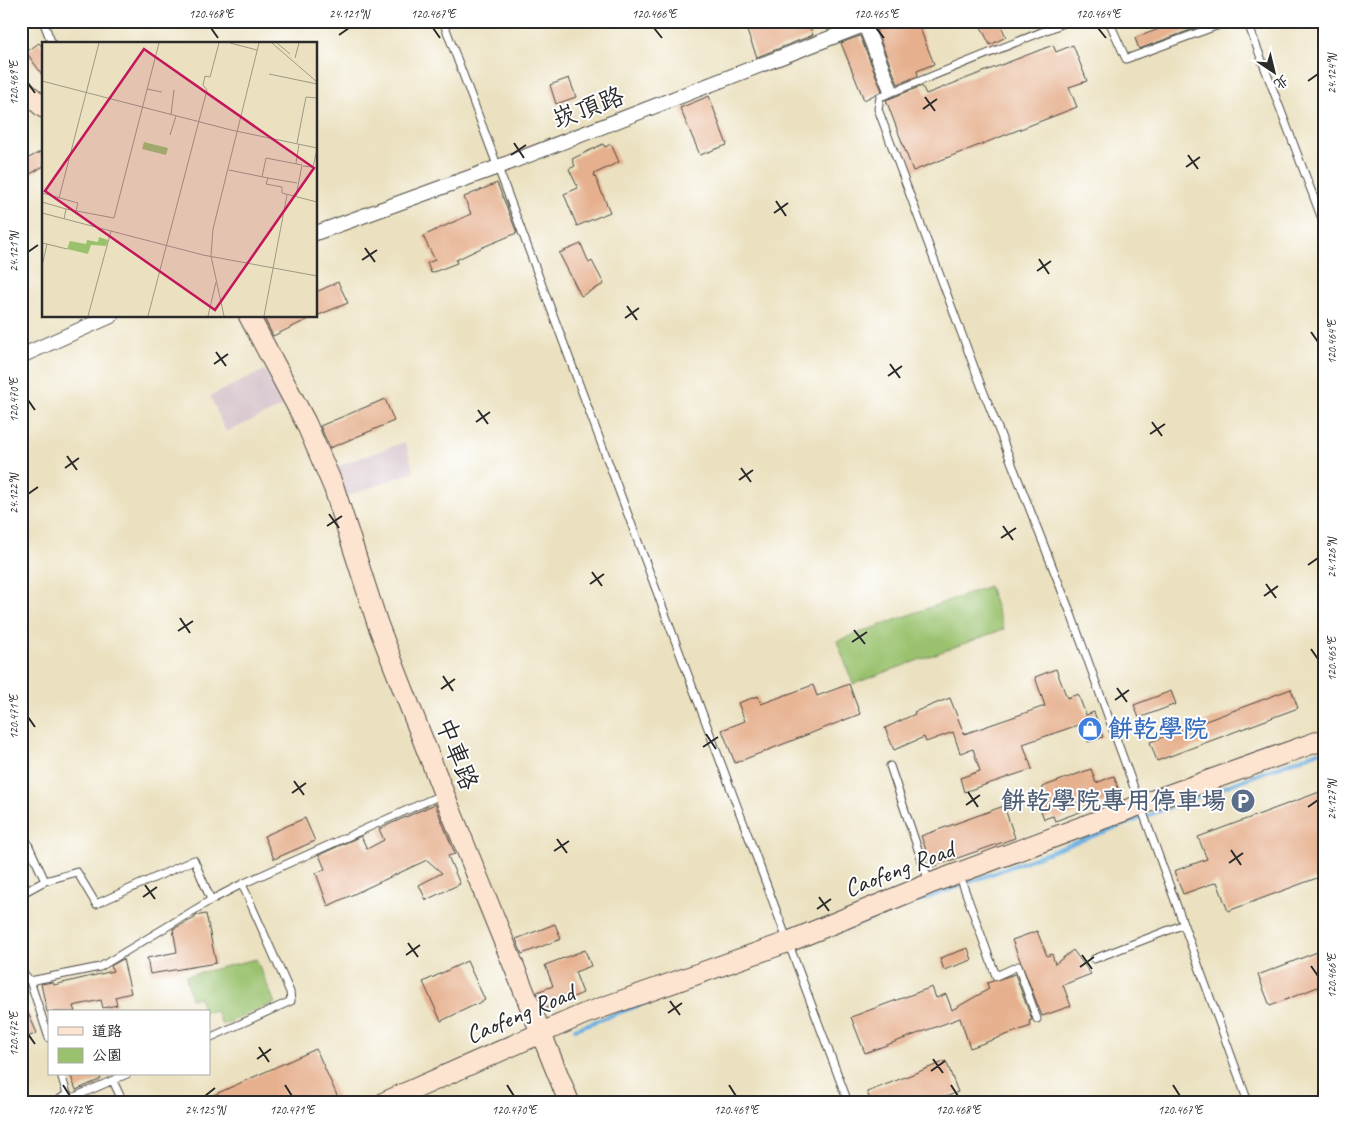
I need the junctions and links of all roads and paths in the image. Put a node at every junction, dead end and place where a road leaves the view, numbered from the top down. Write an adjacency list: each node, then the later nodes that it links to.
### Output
1 (43, 21): 9 (lane)
2 (443, 21): 13 (lane)
3 (1069, 21): 22 (lane)
4 (1109, 21): 5 (lane)
5 (1230, 21)
6 (1248, 21): 14 (lane)
7 (870, 23): 8 (street, 崁頂路); 11 (street)
8 (845, 26): 13 (street, 崁頂路)
9 (51, 42)
10 (21, 88): 12 (street)
11 (890, 88)
12 (42, 106)
13 (498, 167): 15 (street, 崁頂路); 31 (lane)
14 (1325, 227)
15 (318, 232)
16 (106, 318): 18 (street)
17 (250, 318): 21 (street, 中車路)
18 (21, 356)
19 (1325, 739): 22 (street, Caofeng Road)
20 (890, 766): 27 (lane)
21 (444, 794): 26 (lane); 36 (street, 中車路)
22 (1140, 805): 24 (street, Caofeng Road); 30 (lane)
23 (21, 830): 25 (lane)
24 (959, 874): 27 (street, Caofeng Road); 35 (lane)
25 (45, 881): 28 (lane); 29 (lane)
26 (242, 884): 29 (lane); 38 (lane)
27 (929, 884): 31 (street, Caofeng Road)
28 (21, 894)
29 (211, 900): 34 (lane)
30 (1182, 925): 32 (lane); 48 (lane)
31 (788, 942): 36 (street, Caofeng Road); 47 (lane)
32 (1094, 960)
33 (21, 970): 34 (lane)
34 (30, 981): 37 (lane)
35 (1037, 1019)
36 (541, 1032): 45 (street, Caofeng Road); 46 (street, 中車路)
37 (48, 1035)
38 (210, 1038)
39 (62, 1076): 42 (lane)
40 (123, 1076): 41 (lane)
41 (113, 1080): 42 (lane); 44 (lane)
42 (67, 1094): 43 (lane)
43 (56, 1102)
44 (123, 1102)
45 (385, 1102)
46 (569, 1102)
47 (848, 1102)
48 (1248, 1102)

